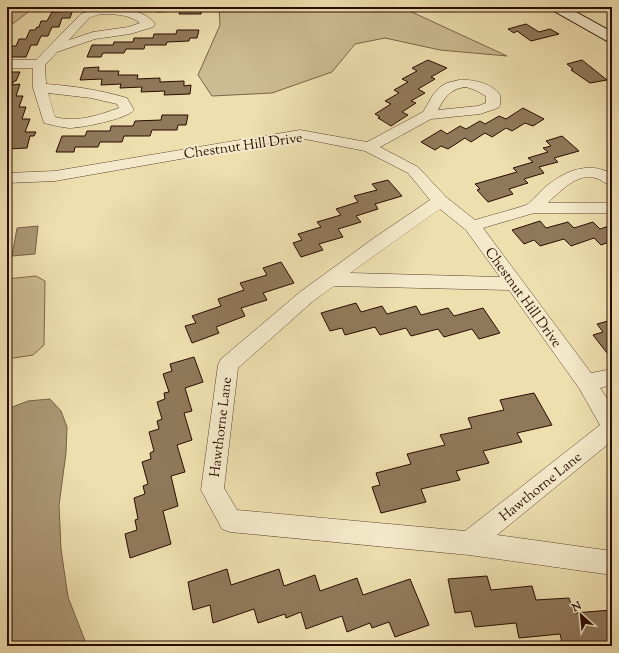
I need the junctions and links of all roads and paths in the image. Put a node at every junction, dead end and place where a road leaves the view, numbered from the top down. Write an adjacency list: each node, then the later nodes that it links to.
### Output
1 (557, 7): 2 (street)
2 (612, 38)
3 (55, 49): 3 (street); 5 (street)
4 (7, 64): 5 (street)
5 (39, 64): 6 (street)
6 (40, 88): 6 (street)
7 (428, 115): 8 (street)
8 (369, 147): 9 (street, Chestnut Hill Drive); 11 (street, Chestnut Hill Drive)
9 (7, 178)
10 (612, 181): 12 (street)
11 (440, 201): 14 (street, Chestnut Hill Drive); 15 (street, Hawthorne Lane)
12 (533, 208): 13 (street); 14 (street)
13 (612, 208)
14 (472, 226): 16 (street, Chestnut Hill Drive)
15 (330, 279): 16 (street); 21 (street, Hawthorne Lane)
16 (515, 284): 18 (street, Chestnut Hill Drive)
17 (612, 377): 18 (street)
18 (586, 382): 19 (street, Chestnut Hill Drive)
19 (612, 425)
20 (612, 428): 21 (street, Hawthorne Lane)
21 (469, 543): 22 (street, Hawthorne Lane)
22 (612, 563)

